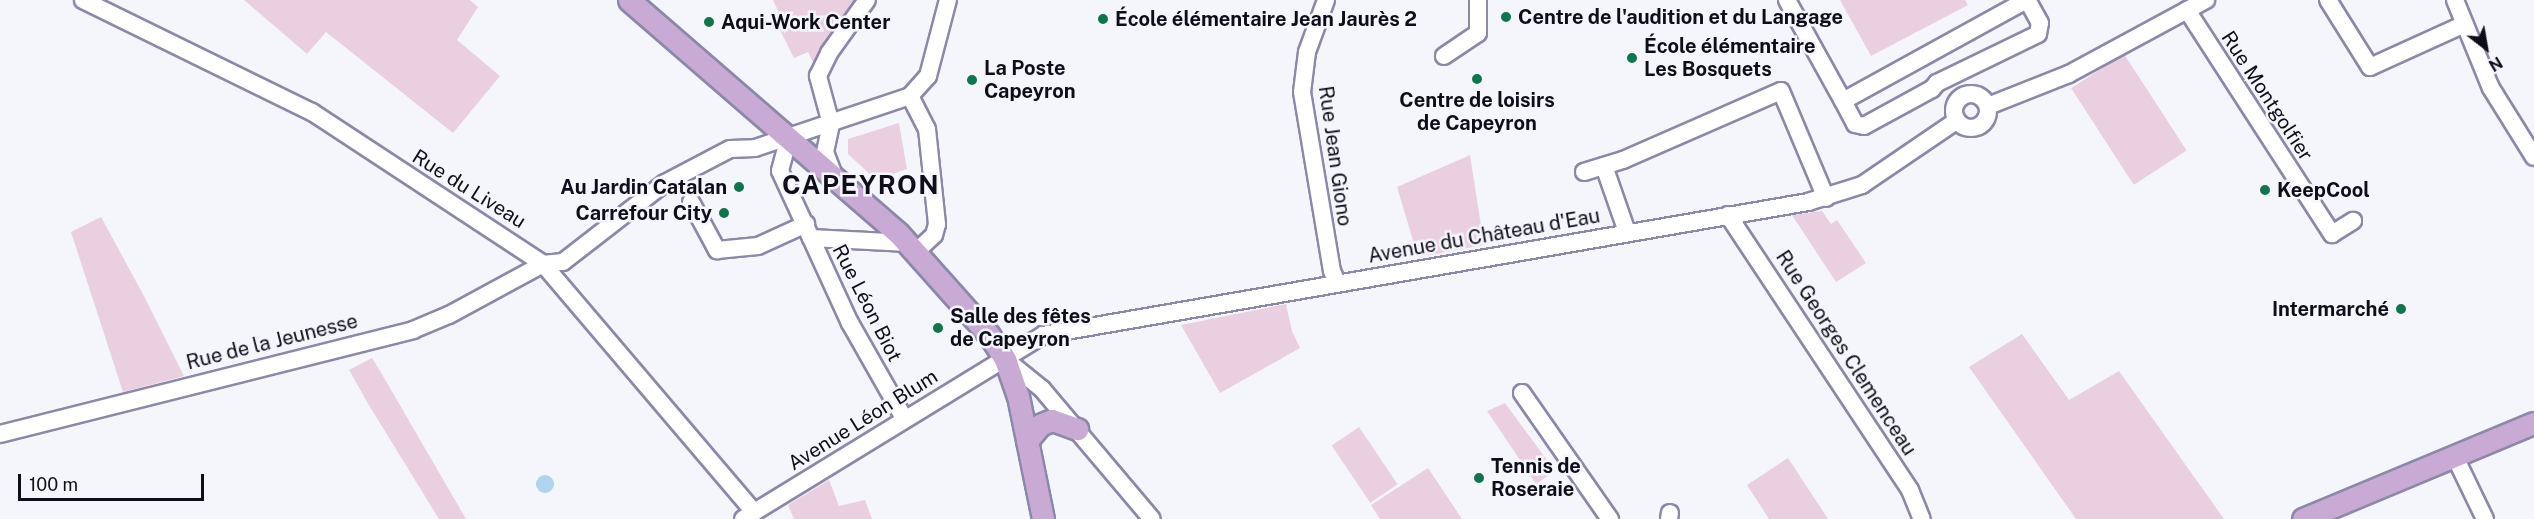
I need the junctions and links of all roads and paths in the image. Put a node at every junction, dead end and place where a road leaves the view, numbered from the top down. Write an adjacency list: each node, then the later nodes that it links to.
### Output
1 (83, 0): 35 (street, Rue du Liveau)
2 (629, 0): 23 (main road)
3 (867, 0): 22 (street)
4 (948, 0): 17 (street)
5 (1326, 0): 36 (street, Rue Jean Giono)
6 (1478, 0): 15 (street)
7 (1787, 0): 19 (street)
8 (2206, 0): 12 (street)
9 (2328, 0): 13 (street)
10 (2456, 0): 13 (street)
11 (2027, 1): 14 (street); 16 (street)
12 (2187, 10): 20 (street); 31 (street, Rue Montgolfier)
13 (2465, 24): 24 (street)
14 (1935, 52): 16 (street); 19 (street)
15 (1444, 56)
16 (1949, 77): 18 (street); 19 (street)
17 (910, 96): 22 (street, Rue de la Jeunesse); 34 (street)
18 (1962, 97): 20 (street); 21 (street)
19 (1843, 101)
20 (1988, 106): 21 (street)
21 (1956, 121): 28 (street, Avenue du Château d'Eau)
22 (831, 124): 23 (street, Rue de la Jeunesse); 27 (street)
23 (789, 137): 27 (main road); 32 (street, Rue Léon Biot); 35 (street, Rue de la Jeunesse)
24 (2534, 157)
25 (1604, 166): 26 (street); 28 (street); 33 (street)
26 (1584, 172)
27 (834, 176): 34 (main road)
28 (1826, 198): 30 (street, Avenue du Château d'Eau)
29 (691, 202): 32 (street)
30 (1728, 215): 33 (street, Avenue du Château d'Eau); 49 (street, Rue Georges Clemenceau)
31 (2353, 221)
32 (809, 231): 34 (street); 39 (street, Rue Léon Biot)
33 (1627, 232): 36 (street, Avenue du Château d'Eau)
34 (912, 247): 37 (main road)
35 (543, 264): 42 (street, Rue de la Jeunesse); 45 (street, Rue du Liveau)
36 (1337, 283): 37 (street, Avenue du Château d'Eau)
37 (1005, 359): 39 (street, Avenue Léon Blum); 41 (street); 43 (main road)
38 (1522, 393): 48 (street)
39 (904, 418): 45 (street, Avenue Léon Blum)
40 (2534, 423): 44 (main road)
41 (1077, 429): 43 (main road); 47 (street)
42 (0, 434)
43 (1027, 441): 46 (main road)
44 (2455, 458): 50 (main road); 51 (street)
45 (748, 516)
46 (1043, 519)
47 (1152, 519)
48 (1610, 519)
49 (1922, 519)
50 (2303, 519)
51 (2485, 519)

